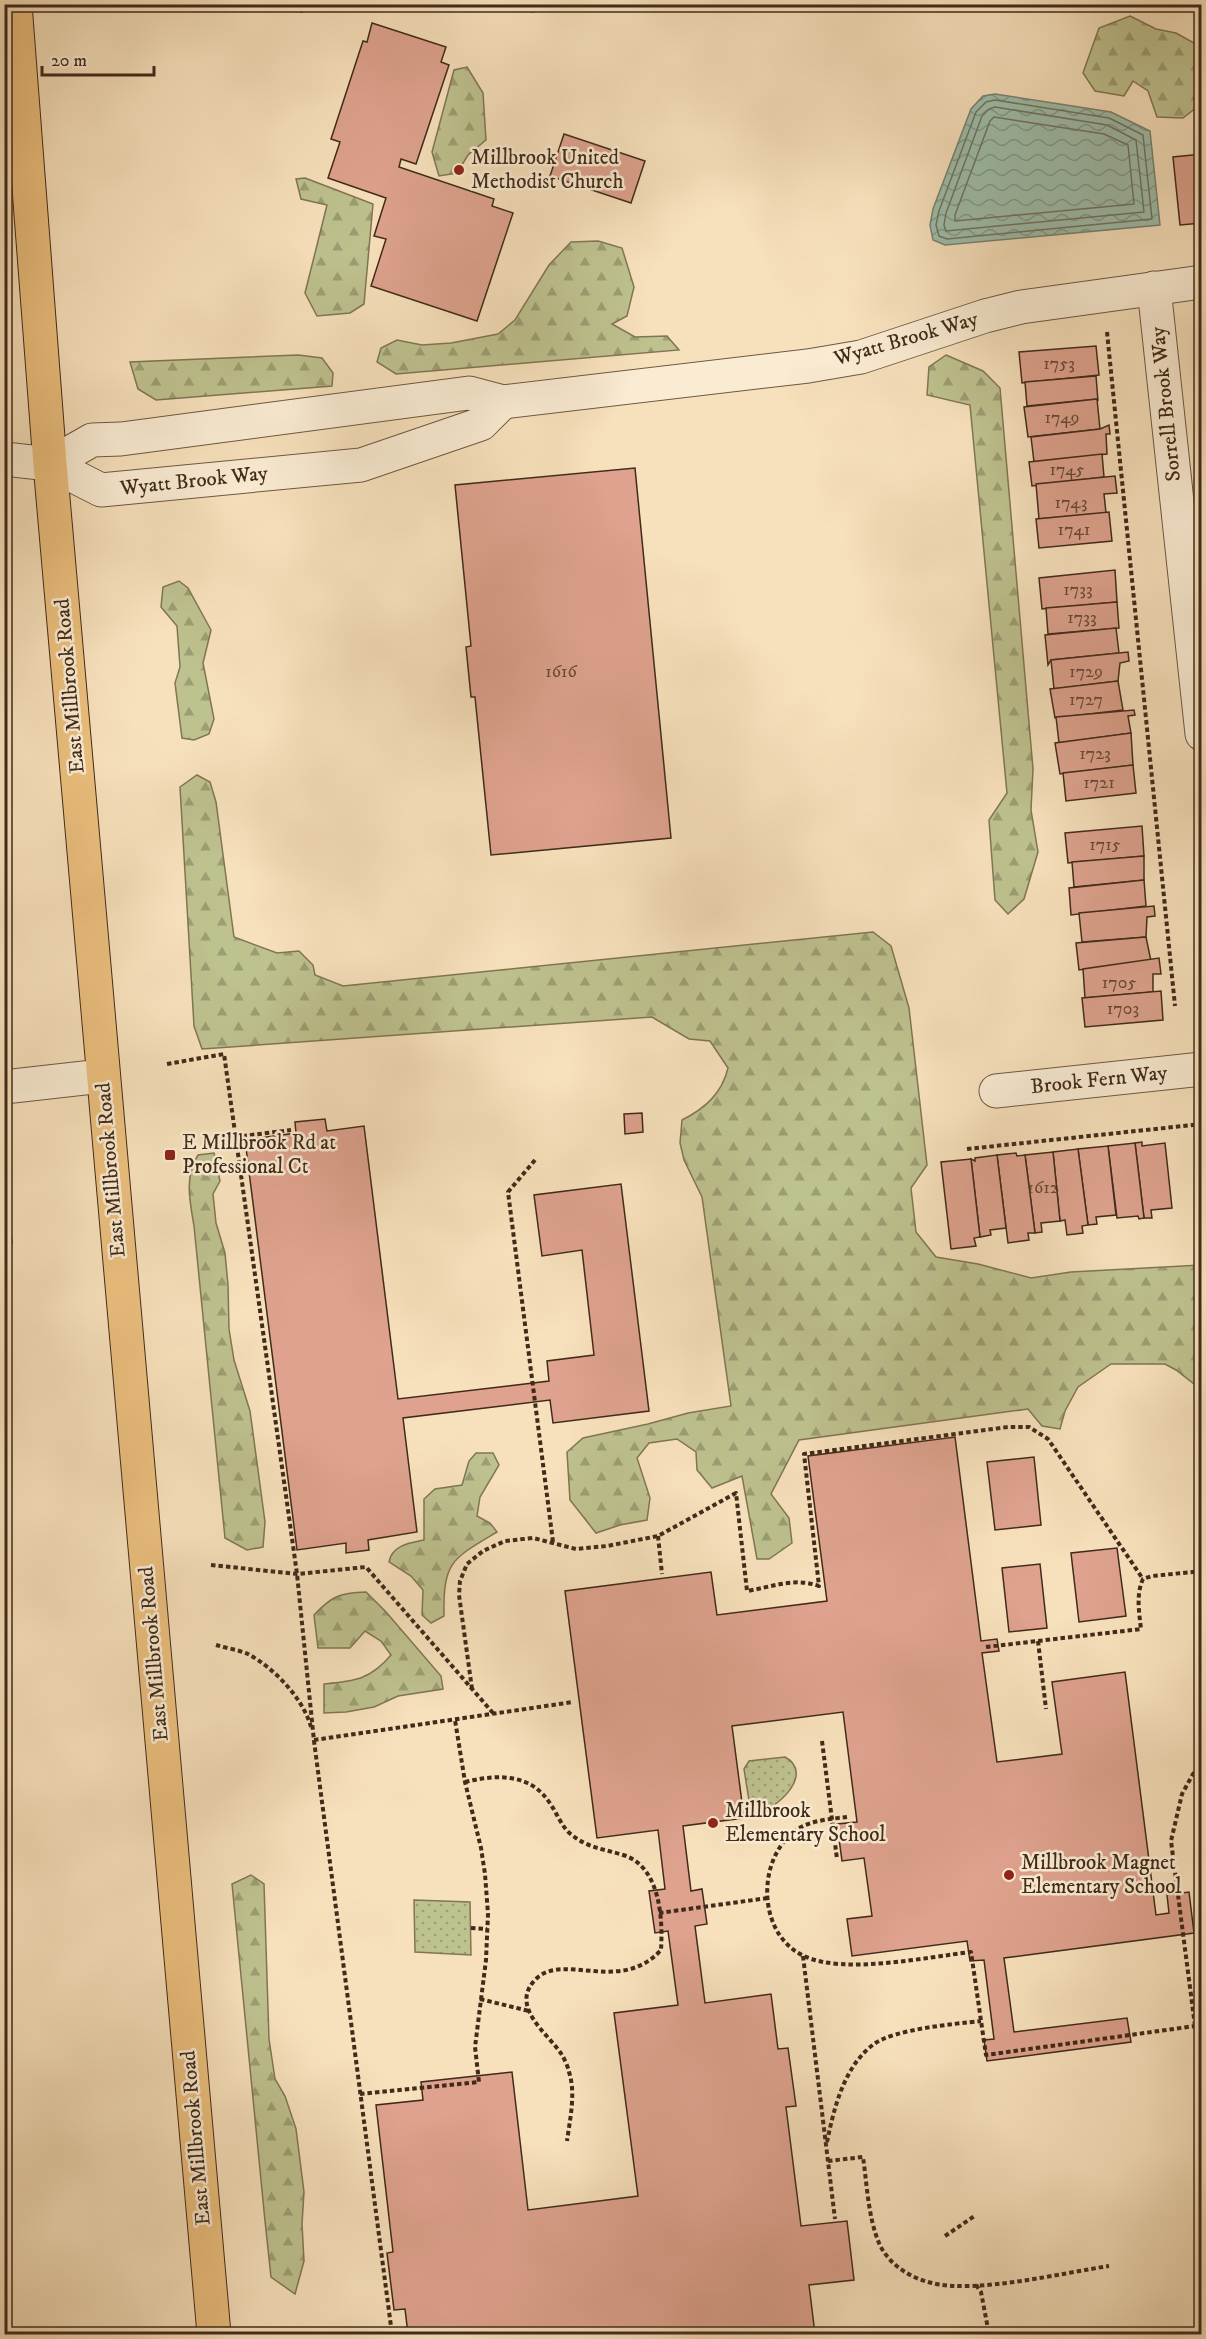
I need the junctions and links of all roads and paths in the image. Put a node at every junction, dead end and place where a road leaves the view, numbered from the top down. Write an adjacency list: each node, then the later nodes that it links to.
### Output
1 (15, 4): 7 (main road, East Millbrook Road)
2 (1202, 282): 3 (street, Wyatt Brook Way)
3 (1154, 288): 5 (street, Wyatt Brook Way); 8 (street, Sorrell Brook Way)
4 (1106, 328): 9 (path)
5 (503, 402): 7 (street, Wyatt Brook Way); 7 (street, Wyatt Brook Way)
6 (4, 459): 7 (street)
7 (50, 464): 12 (main road, East Millbrook Road)
8 (1202, 734)
9 (1175, 1006)
10 (167, 1064): 17 (path)
11 (1202, 1069): 14 (street, Brook Fern Way)
12 (102, 1076): 13 (street); 61 (main road, East Millbrook Road)
13 (4, 1087)
14 (996, 1091)
15 (1202, 1124): 18 (path)
16 (291, 1130): 17 (path)
17 (235, 1137): 24 (path)
18 (967, 1149)
19 (535, 1160): 21 (path)
20 (658, 1536): 21 (path); 25 (path); 26 (path)
21 (553, 1543): 30 (path)
22 (211, 1565): 24 (path)
23 (1202, 1571): 26 (path)
24 (297, 1574): 30 (path); 35 (path)
25 (662, 1574)
26 (1143, 1579): 27 (path)
27 (1038, 1641): 29 (path); 32 (path)
28 (216, 1646): 35 (path)
29 (986, 1647)
30 (472, 1689): 33 (path)
31 (573, 1702): 33 (path)
32 (1046, 1709)
33 (493, 1714): 34 (path)
34 (455, 1720): 35 (path); 38 (path)
35 (314, 1741): 52 (path)
36 (822, 1741): 40 (path)
37 (1202, 1764): 51 (path)
38 (465, 1782): 43 (path); 45 (path)
39 (847, 1817): 40 (path)
40 (831, 1819): 41 (path); 42 (path)
41 (837, 1859)
42 (768, 1898): 43 (path); 46 (path)
43 (659, 1912): 48 (path)
44 (471, 1928): 45 (path)
45 (487, 1929): 47 (path)
46 (803, 1956): 49 (path); 54 (path)
47 (480, 1999): 48 (path); 52 (path)
48 (530, 2011): 53 (path)
49 (981, 2020): 51 (path); 54 (path)
50 (1202, 2025): 51 (path)
51 (1195, 2026)
52 (360, 2094): 62 (path)
53 (567, 2141)
54 (826, 2145): 55 (path)
55 (828, 2161): 57 (path); 60 (path)
56 (976, 2215): 58 (path)
57 (835, 2219)
58 (945, 2236)
59 (1109, 2266): 60 (path)
60 (976, 2285): 63 (path)
61 (214, 2334)
62 (392, 2334)
63 (989, 2334)

